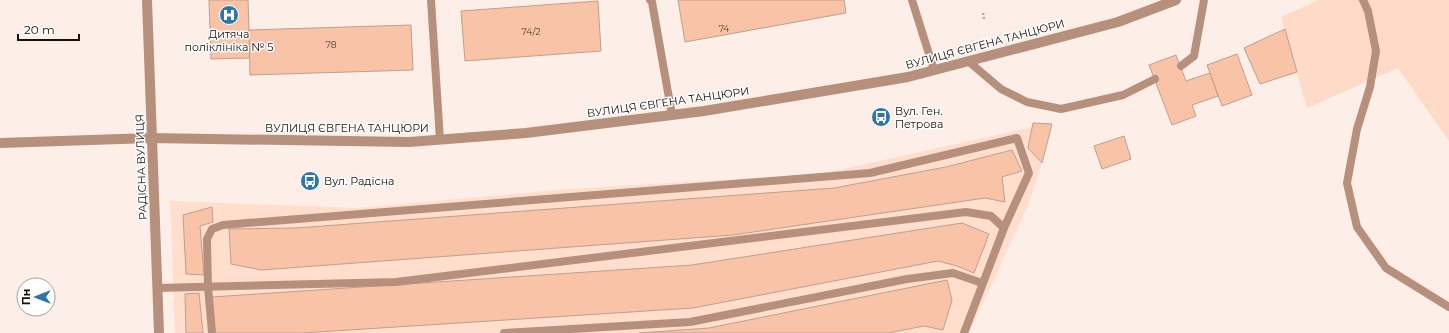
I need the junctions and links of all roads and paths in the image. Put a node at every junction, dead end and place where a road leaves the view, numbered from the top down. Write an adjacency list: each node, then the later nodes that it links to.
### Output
1 (147, 0): 16 (street, РАДІСНА ВУЛИЦЯ)
2 (431, 0): 17 (lane)
3 (650, 0): 15 (lane)
4 (912, 0): 13 (lane)
5 (1176, 0): 8 (street, ВУЛИЦЯ ЄВГЕНА ТАНЦЮРИ)
6 (1204, 0): 12 (lane)
7 (1363, 0): 23 (lane)
8 (1158, 3): 11 (street, ВУЛИЦЯ ЄВГЕНА ТАНЦЮРИ)
9 (983, 14): 10 (path)
10 (984, 19)
11 (968, 61): 13 (street, ВУЛИЦЯ ЄВГЕНА ТАНЦЮРИ); 14 (lane)
12 (1181, 66)
13 (934, 70): 15 (street, ВУЛИЦЯ ЄВГЕНА ТАНЦЮРИ)
14 (1155, 79)
15 (672, 115): 17 (street, ВУЛИЦЯ ЄВГЕНА ТАНЦЮРИ)
16 (151, 138): 17 (street, ВУЛИЦЯ ЄВГЕНА ТАНЦЮРИ); 18 (street, ВУЛИЦЯ ЄВГЕНА ТАНЦЮРИ); 22 (street, РАДІСНА ВУЛИЦЯ)
17 (440, 140)
18 (0, 143)
19 (1004, 228): 20 (lane); 21 (lane); 21 (lane)
20 (982, 283): 26 (lane); 27 (lane)
21 (208, 287): 22 (lane); 25 (lane)
22 (157, 288): 24 (street, РАДІСНА ВУЛИЦЯ)
23 (1449, 307)
24 (159, 333)
25 (212, 333)
26 (504, 333)
27 (964, 333)

